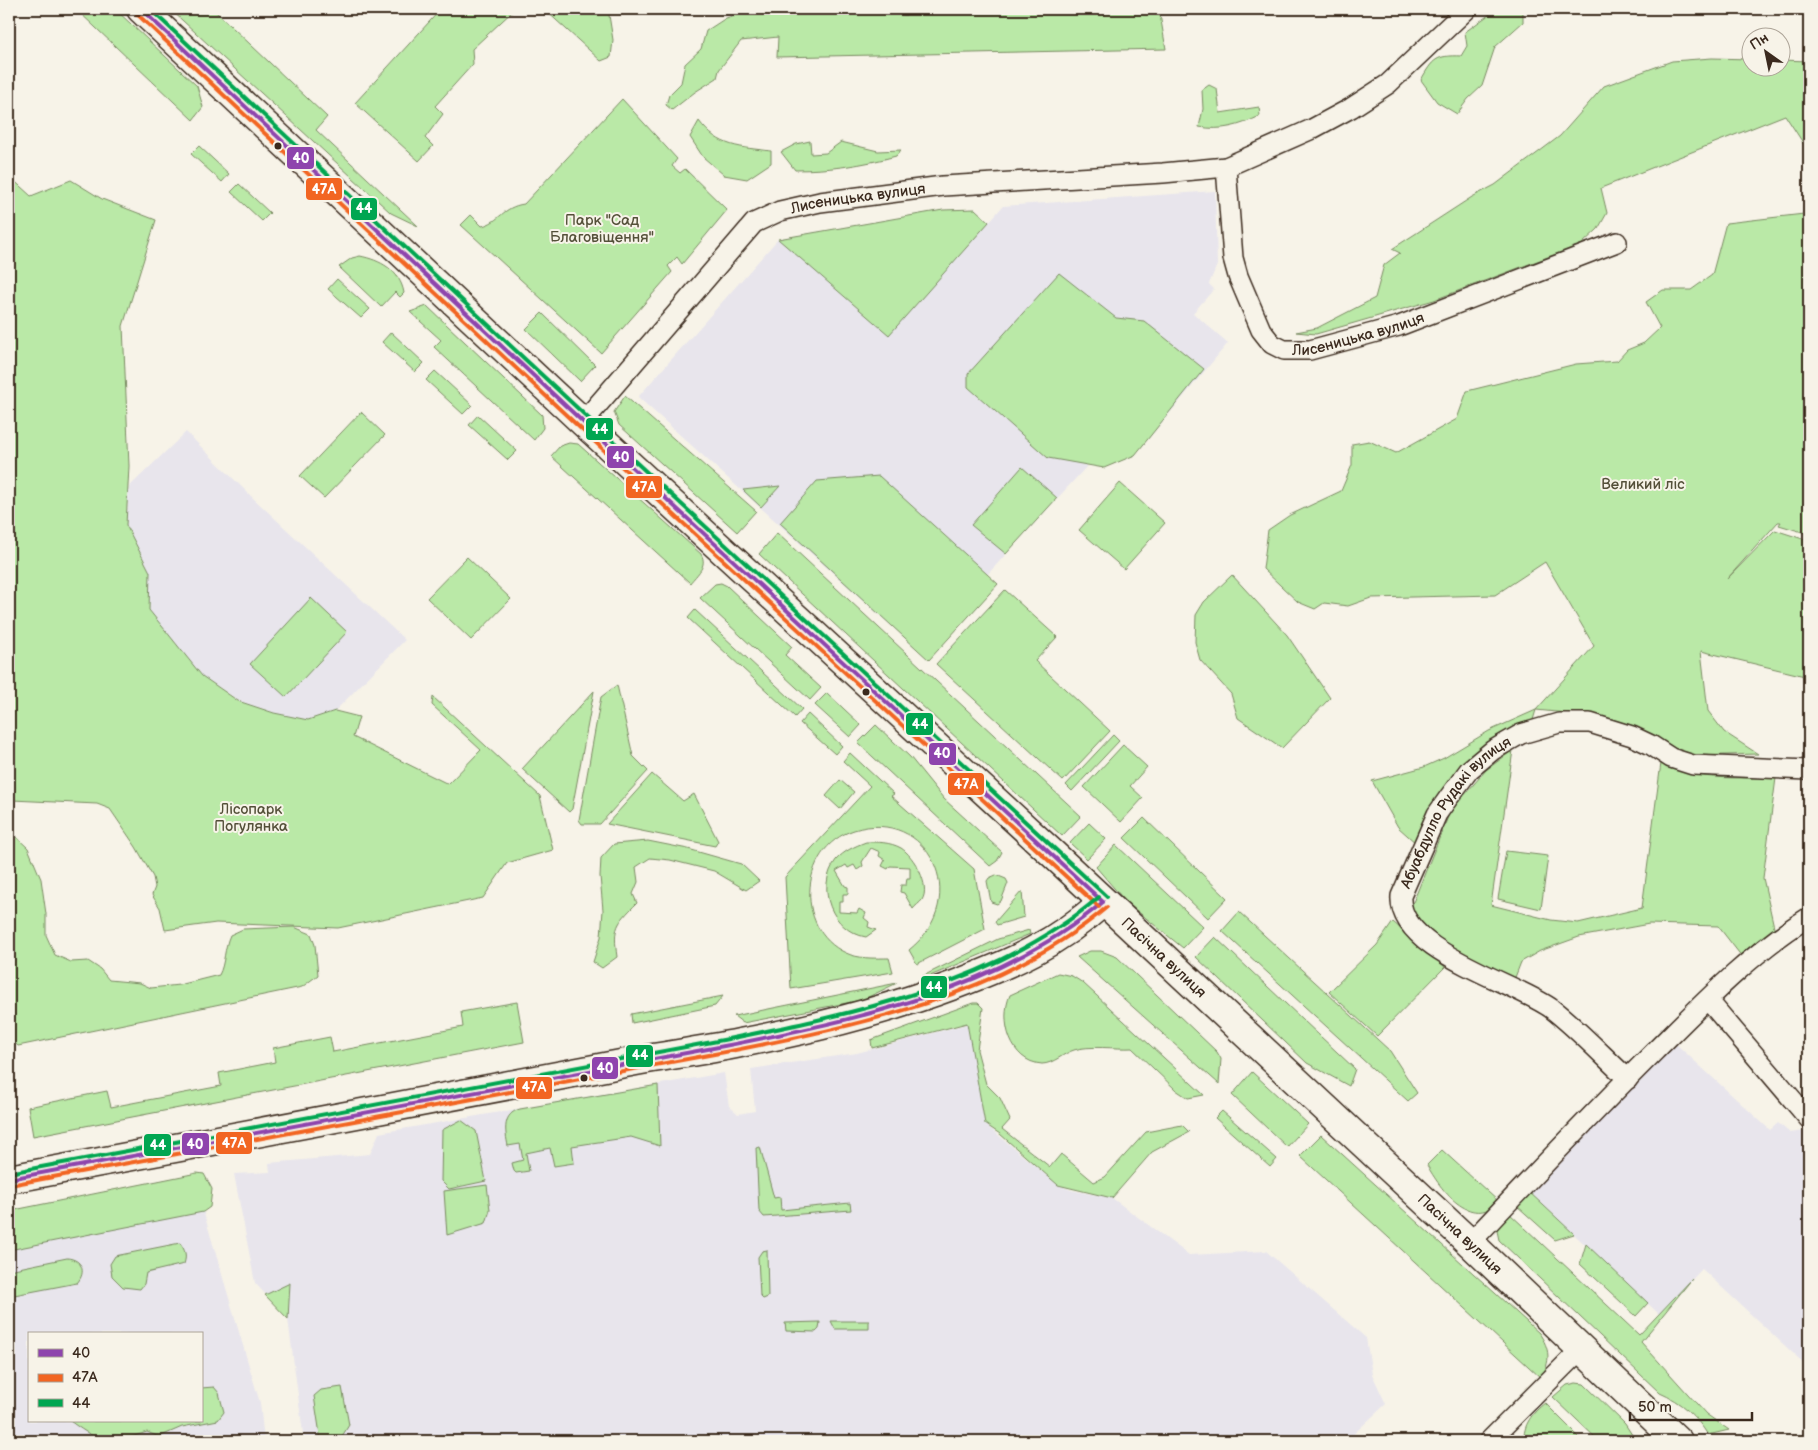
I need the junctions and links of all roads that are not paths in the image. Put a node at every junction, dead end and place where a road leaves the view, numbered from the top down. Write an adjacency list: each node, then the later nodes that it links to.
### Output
1 (141, 9): 5 (main road, Пасічна вулиця)
2 (1467, 9): 3 (street, Лисеницька вулиця)
3 (1226, 167): 4 (street, Лисеницька вулиця); 5 (street, Лисеницька вулиця)
4 (1617, 242)
5 (583, 422): 7 (main road, Пасічна вулиця)
6 (1809, 770): 10 (street, Абуабдулло Рудакі вулиця)
7 (1103, 902): 12 (main road); 13 (main road, Пасічна вулиця)
8 (1809, 917): 9 (street)
9 (1708, 1000): 10 (street); 11 (street)
10 (1628, 1078): 13 (street)
11 (1809, 1119)
12 (9, 1175)
13 (1470, 1243): 14 (main road, Пасічна вулиця)
14 (1582, 1348): 15 (street); 16 (main road, Пасічна вулиця)
15 (1489, 1441)
16 (1678, 1441)

